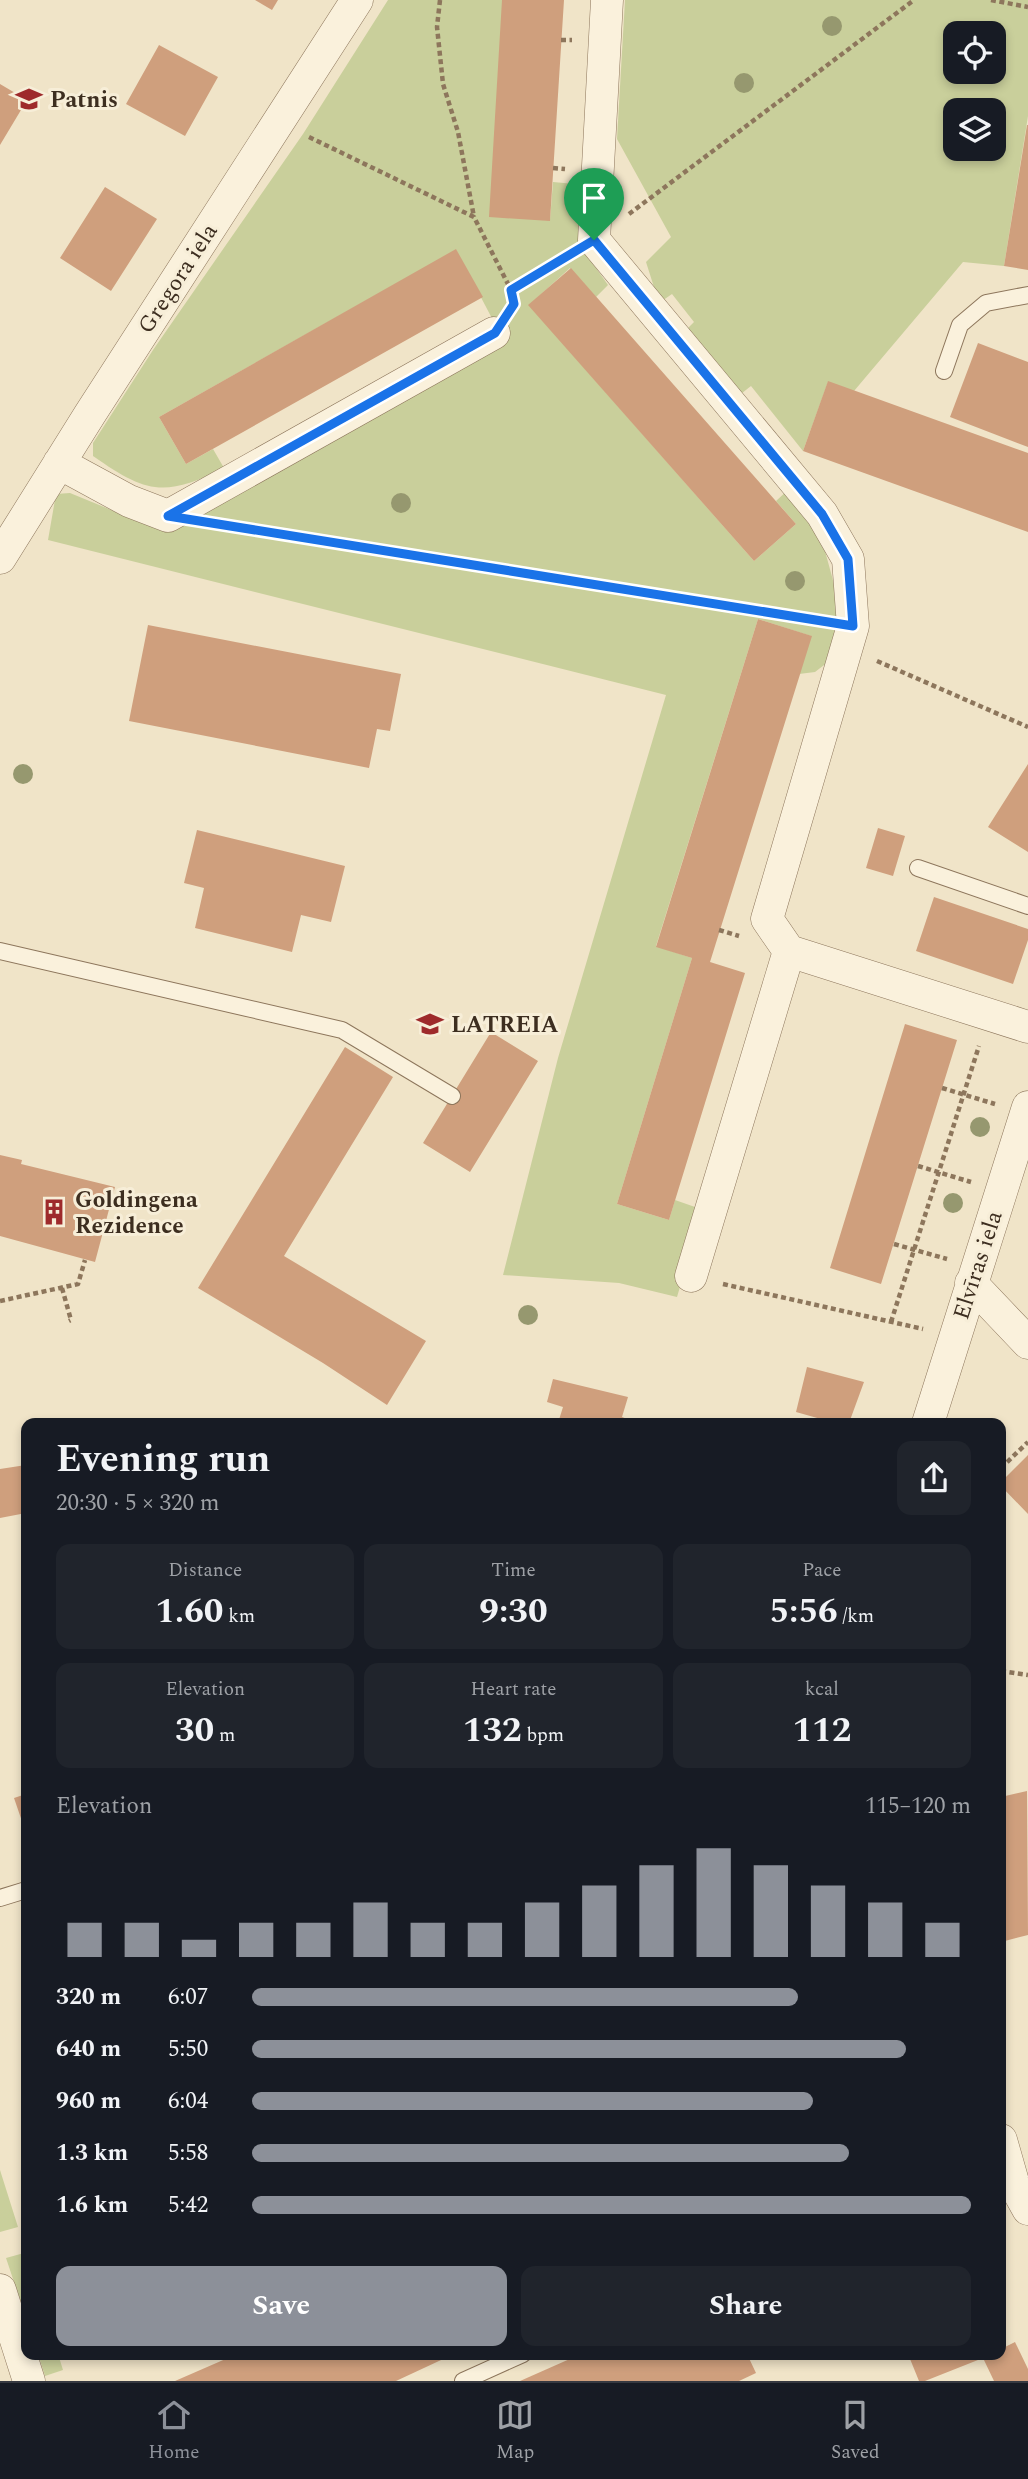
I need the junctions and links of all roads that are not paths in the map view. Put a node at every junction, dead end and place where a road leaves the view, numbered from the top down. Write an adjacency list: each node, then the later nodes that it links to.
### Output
1 (357, 0): 6 (street, Gregora iela)
2 (607, 0): 11 (street)
3 (1028, 295): 5 (lane)
4 (495, 333): 6 (street)
5 (944, 371)
6 (59, 463): 7 (street, Gregora iela)
7 (0, 558)
8 (918, 868): 9 (lane)
9 (1028, 906)
10 (0, 951): 13 (lane)
11 (789, 951): 12 (street); 16 (street)
12 (1028, 1027)
13 (452, 1096)
14 (1017, 1107): 15 (street, Elvīras iela)
15 (965, 1272): 17 (street); 18 (street, Elvīras iela)
16 (691, 1276)
17 (1028, 1343)
18 (930, 1418)
19 (21, 1892): 20 (lane)
20 (0, 1898)
21 (1006, 2158): 22 (street)
22 (1028, 2209)
23 (0, 2290): 24 (street)
24 (21, 2356)
25 (22, 2360): 27 (street)
26 (510, 2360): 28 (lane)
27 (29, 2381)
28 (463, 2381)

